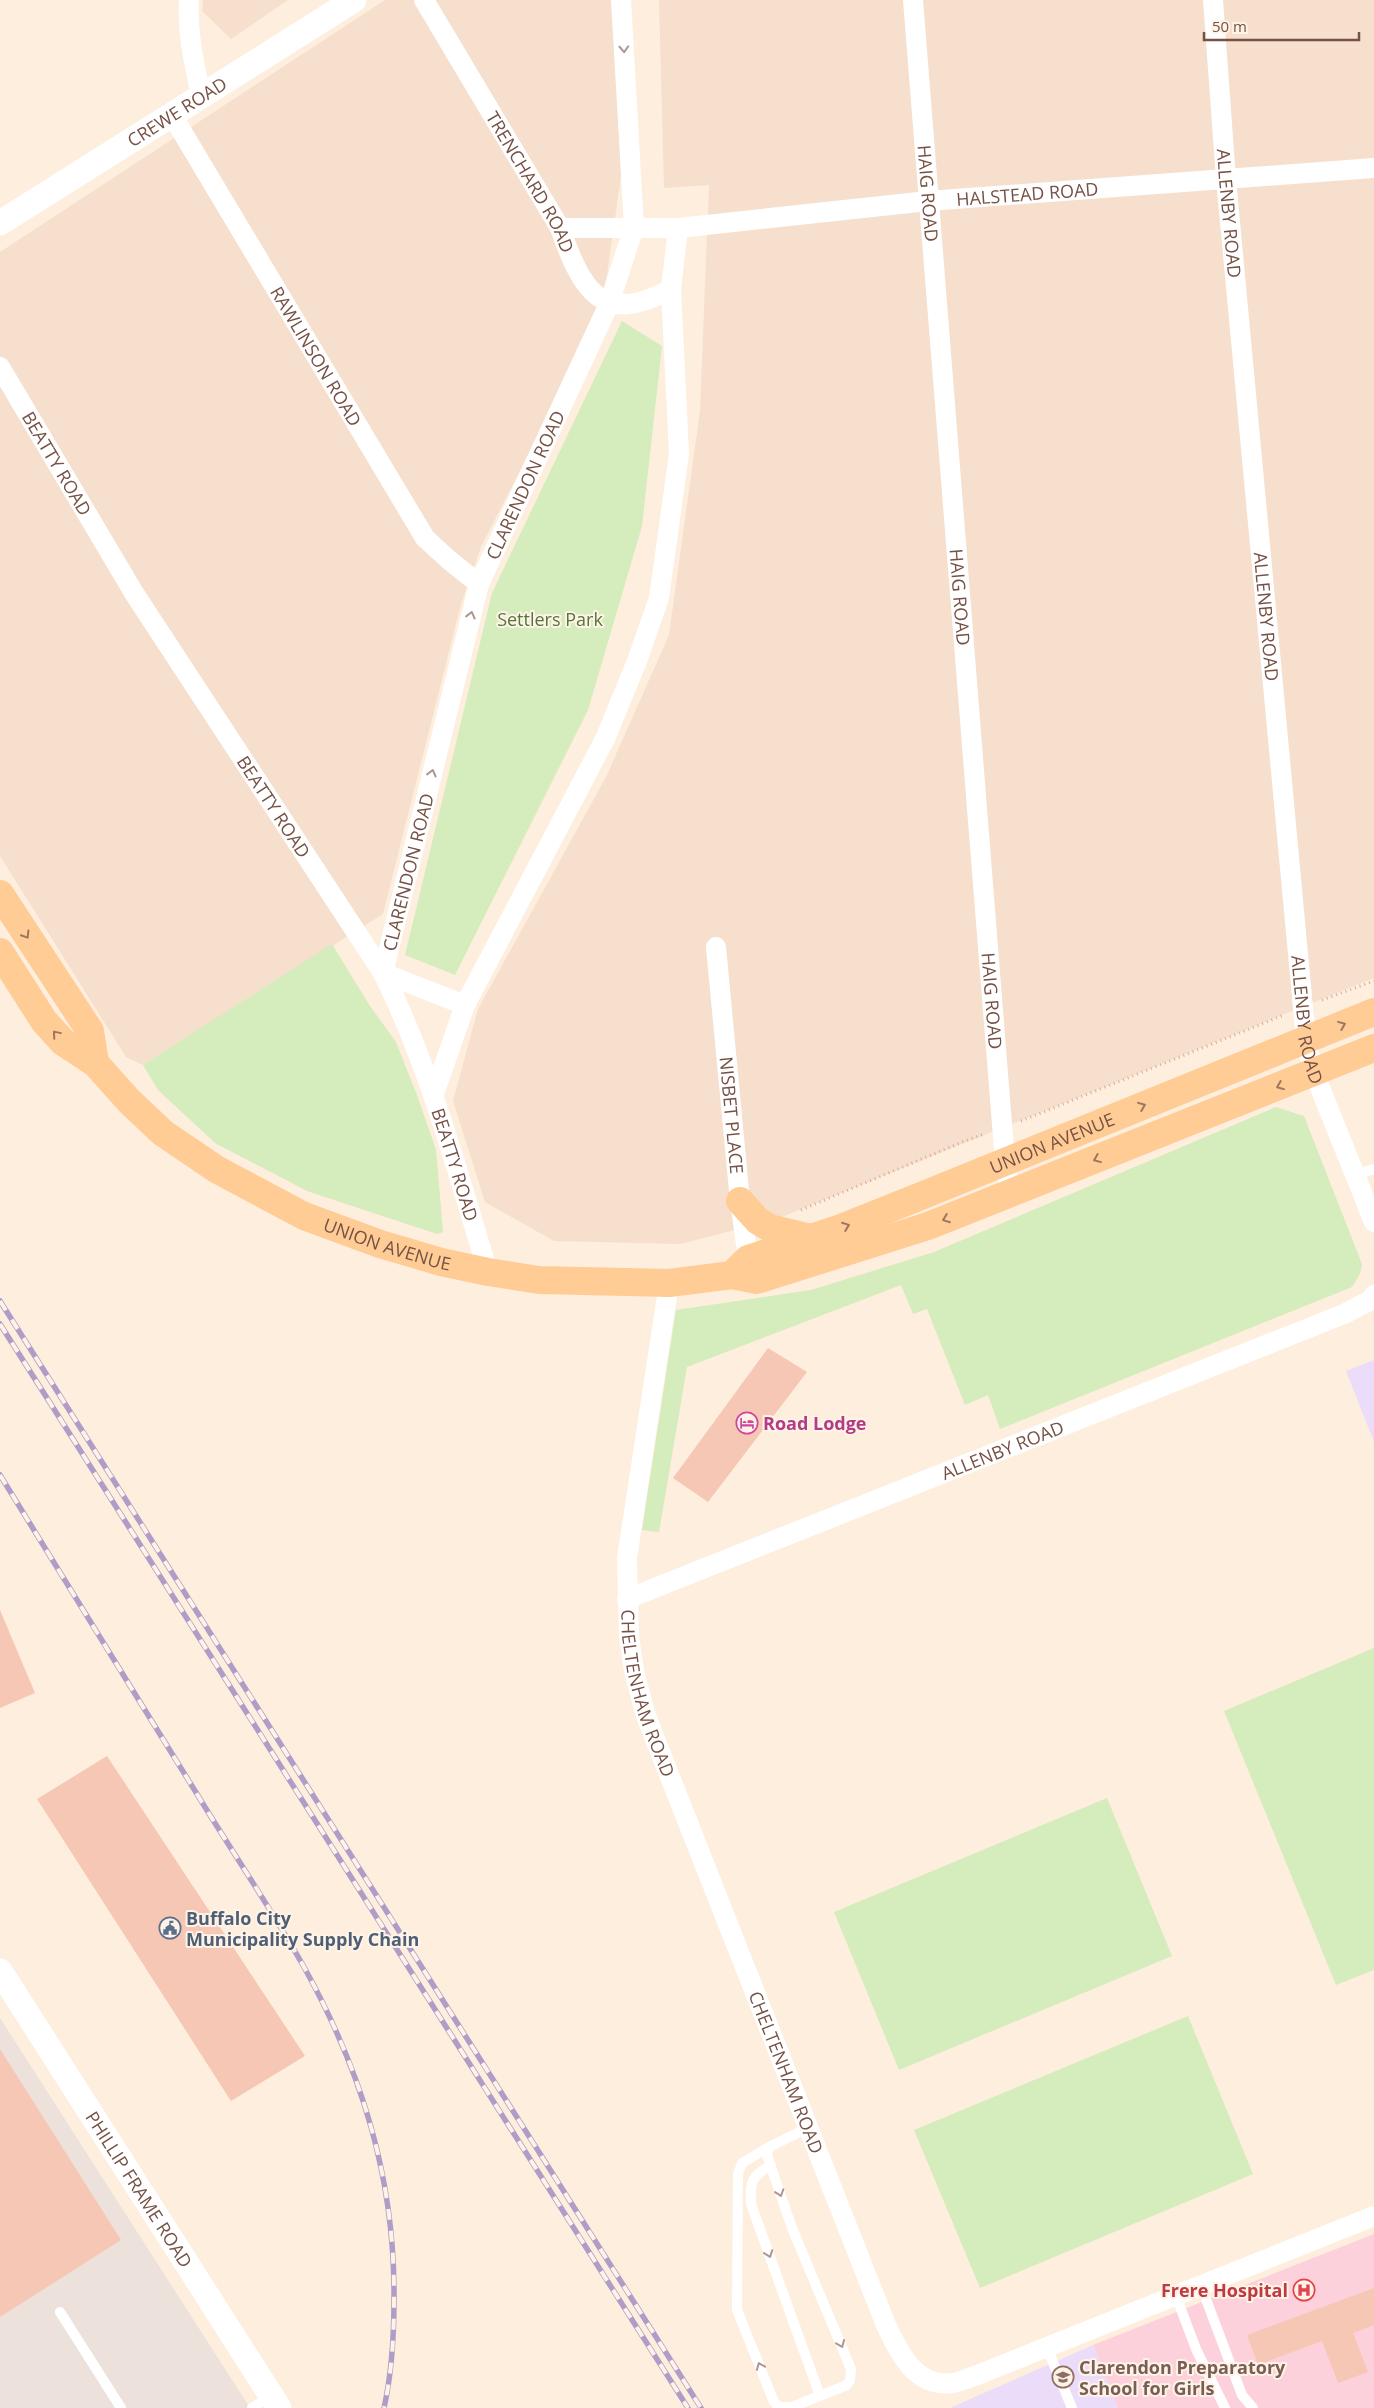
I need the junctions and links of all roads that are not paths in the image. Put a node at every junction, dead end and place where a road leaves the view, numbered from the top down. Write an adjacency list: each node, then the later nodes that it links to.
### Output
1 (189, 0): 7 (street)
2 (354, 0): 7 (street, CREWE ROAD)
3 (424, 0): 14 (street, TRENCHARD ROAD)
4 (621, 0): 13 (street, CLARENDON ROAD, one-way to 13)
5 (913, 0): 11 (street, HAIG ROAD)
6 (1213, 0): 10 (street, ALLENBY ROAD)
7 (201, 95): 8 (street, CREWE ROAD)
8 (172, 114): 12 (street, CREWE ROAD); 19 (street, RAWLINSON ROAD)
9 (1374, 168): 10 (street, HALSTEAD ROAD)
10 (1226, 179): 11 (street, HALSTEAD ROAD); 26 (street, ALLENBY ROAD)
11 (928, 201): 15 (street, HALSTEAD ROAD); 31 (street, HAIG ROAD)
12 (0, 223)
13 (634, 227): 14 (street, HALSTEAD ROAD); 15 (street, HALSTEAD ROAD); 17 (street, CLARENDON ROAD)
14 (560, 228): 17 (street, TRENCHARD ROAD)
15 (678, 228): 16 (street)
16 (671, 289): 17 (street); 24 (street)
17 (609, 304): 19 (street, CLARENDON ROAD)
18 (0, 367): 23 (street, BEATTY ROAD)
19 (479, 584): 23 (street, CLARENDON ROAD, one-way to 19)
20 (0, 894): 28 (main road, one-way to 28)
21 (716, 947): 34 (street, NISBET PLACE)
22 (0, 952): 28 (main road, UNION AVENUE, one-way to 22)
23 (383, 973): 24 (street); 30 (street, BEATTY ROAD)
24 (465, 1005): 30 (street)
25 (1374, 1012): 26 (main road, UNION AVENUE, one-way to 25)
26 (1306, 1040): 29 (street, ALLENBY ROAD); 31 (main road, UNION AVENUE, one-way to 26)
27 (1374, 1048): 29 (main road, UNION AVENUE)
28 (95, 1063): 38 (main road, UNION AVENUE)
29 (1314, 1073): 32 (street, ALLENBY ROAD); 33 (main road, UNION AVENUE, one-way to 33)
30 (434, 1094): 38 (street, BEATTY ROAD)
31 (1005, 1162): 33 (street, HAIG ROAD); 36 (main road, UNION AVENUE, one-way to 31)
32 (1365, 1172): 35 (street, ALLENBY ROAD)
33 (1010, 1194): 37 (main road, UNION AVENUE, one-way to 37)
34 (740, 1201): 36 (main road); 37 (street, NISBET PLACE)
35 (1374, 1222)
36 (810, 1238): 37 (main road, UNION AVENUE)
37 (746, 1271): 39 (main road, UNION AVENUE)
38 (488, 1272): 39 (main road, UNION AVENUE)
39 (669, 1284): 41 (street, CHELTENHAM ROAD)
40 (1374, 1294): 41 (street, ALLENBY ROAD)
41 (626, 1598): 43 (street, CHELTENHAM ROAD)
42 (0, 1971): 52 (street, PHILLIP FRAME ROAD)
43 (808, 2128): 44 (lane); 50 (street, CHELTENHAM ROAD)
44 (769, 2147): 45 (lane); 51 (lane, one-way to 44)
45 (771, 2165): 51 (lane, one-way to 51); 51 (lane, one-way to 51)
46 (1374, 2216): 47 (street, CHELTENHAM ROAD)
47 (1201, 2286): 48 (street, CHELTENHAM ROAD); 56 (lane)
48 (1176, 2296): 50 (street, CHELTENHAM ROAD); 55 (lane)
49 (60, 2312): 53 (lane)
50 (1047, 2348): 54 (lane)
51 (820, 2396)
52 (268, 2404)
53 (122, 2408)
54 (1072, 2408)
55 (1225, 2408)
56 (1253, 2408)

